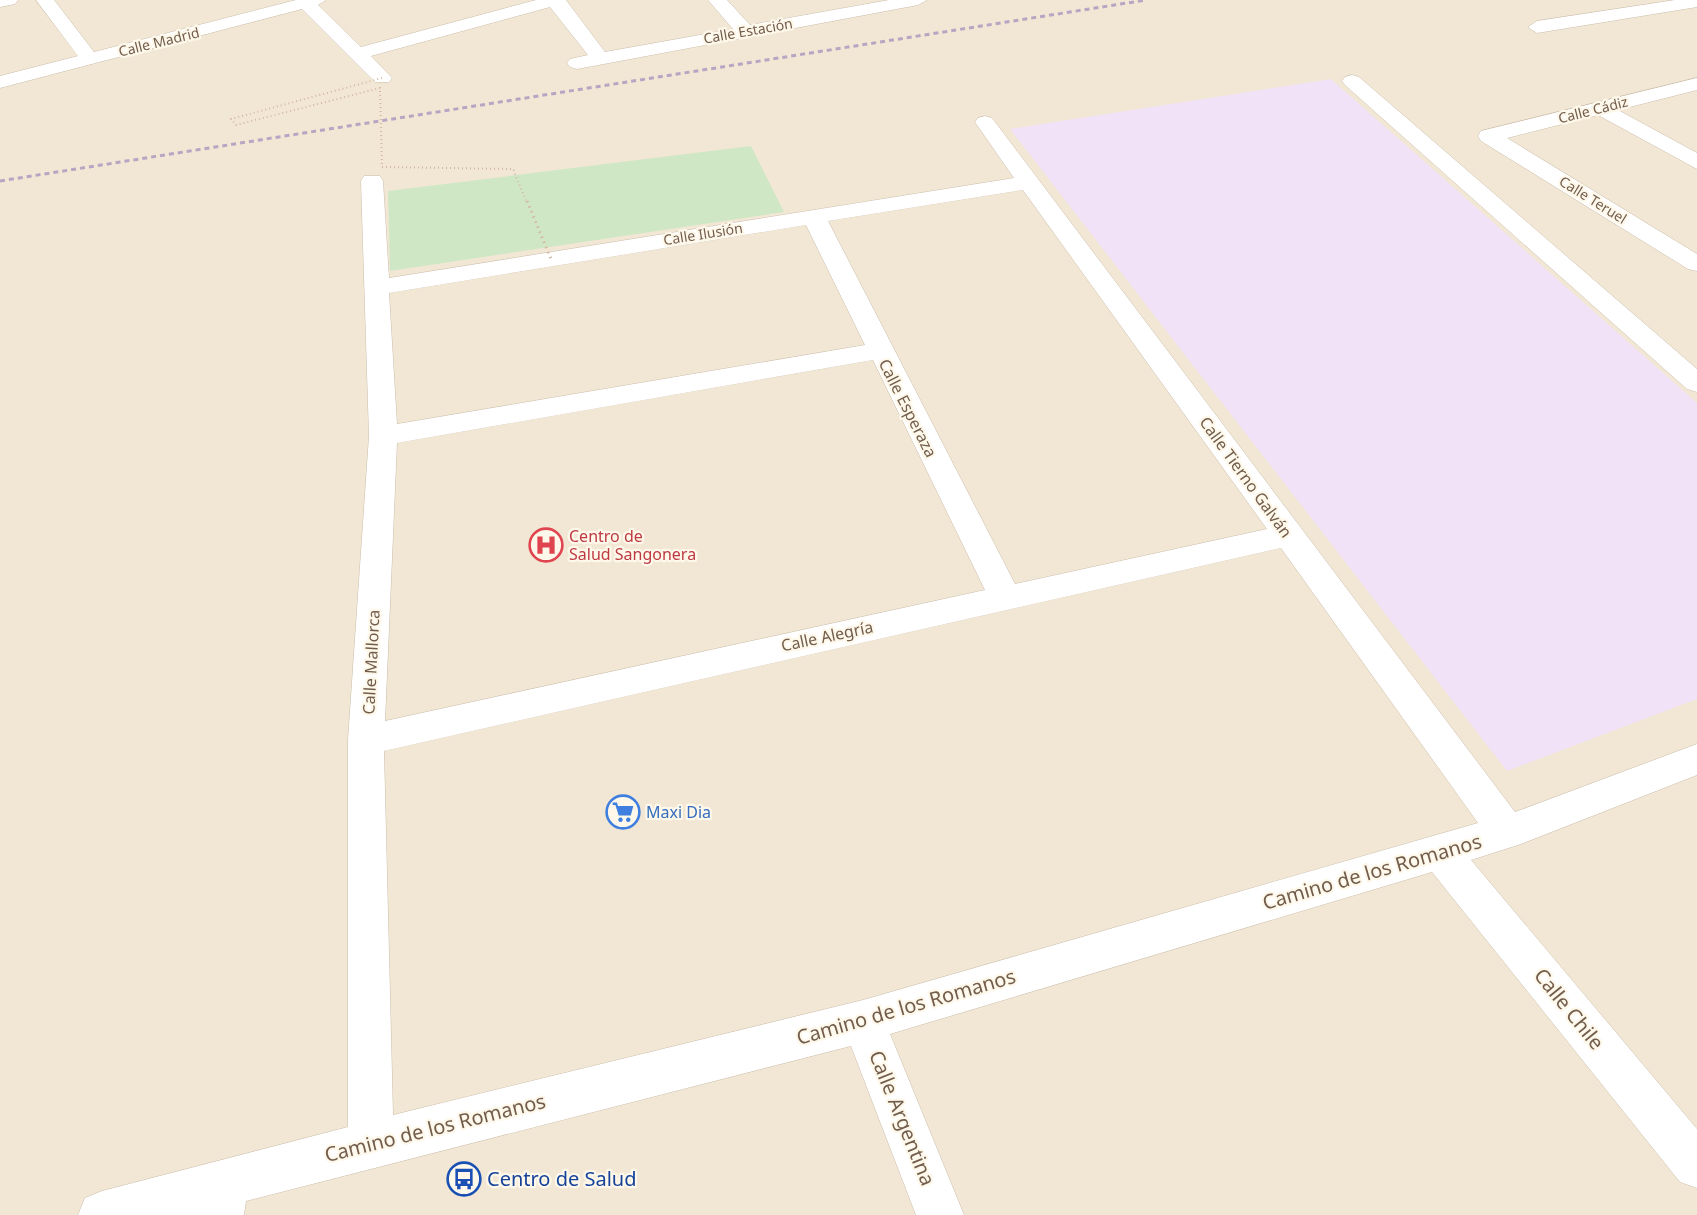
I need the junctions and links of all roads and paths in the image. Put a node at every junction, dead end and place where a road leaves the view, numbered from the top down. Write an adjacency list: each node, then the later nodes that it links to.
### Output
1 (9, 0): 7 (street)
2 (45, 0): 15 (street)
3 (555, 0): 13 (street); 14 (street)
4 (717, 0): 12 (street)
5 (918, 0): 9 (street, Calle Estación)
6 (312, 1): 10 (street, Calle Madrid); 13 (street)
7 (0, 2)
8 (1697, 2): 11 (street)
9 (884, 3): 12 (street, Calle Estación)
10 (275, 5): 15 (street, Calle Madrid)
11 (1537, 27)
12 (746, 32): 14 (street, Calle Estación)
13 (359, 53): 17 (street)
14 (601, 58): 16 (street, Calle Estación)
15 (90, 59): 19 (street, Calle Madrid)
16 (577, 63)
17 (382, 78): 28 (path, bridge)
18 (1352, 81): 32 (street)
19 (0, 82)
20 (1697, 84): 21 (street, Calle Cádiz)
21 (1600, 108): 23 (street, Calle Cádiz); 24 (street)
22 (985, 122): 26 (street, Calle Tierno Galván)
23 (1489, 136): 29 (street, Calle Teruel)
24 (1697, 162)
25 (372, 181): 30 (street, Calle Mallorca)
26 (1029, 182): 27 (street, Calle Ilusión); 34 (street, Calle Tierno Galván)
27 (813, 217): 28 (street, Calle Ilusión); 31 (street, Calle Esperaza)
28 (551, 259): 30 (street, Calle Ilusión)
29 (1697, 264)
30 (378, 287): 33 (street, Calle Mallorca)
31 (879, 351): 33 (street); 35 (street, Calle Esperaza)
32 (1697, 383)
33 (383, 436): 36 (street, Calle Mallorca)
34 (1289, 535): 35 (street, Calle Alegría); 38 (street, Calle Tierno Galván)
35 (1005, 597): 36 (street, Calle Alegría)
36 (366, 740): 41 (street, Calle Mallorca)
37 (1697, 759): 38 (street, Camino de los Romanos)
38 (1507, 832): 39 (street, Camino de los Romanos)
39 (1440, 852): 40 (street, Camino de los Romanos); 42 (street, Calle Chile)
40 (863, 1022): 41 (street, Camino de los Romanos); 45 (street, Calle Argentina)
41 (371, 1144): 43 (street, Camino de los Romanos)
42 (1697, 1165)
43 (222, 1198): 44 (street, Camino de los Romanos)
44 (102, 1215)
45 (940, 1215)

